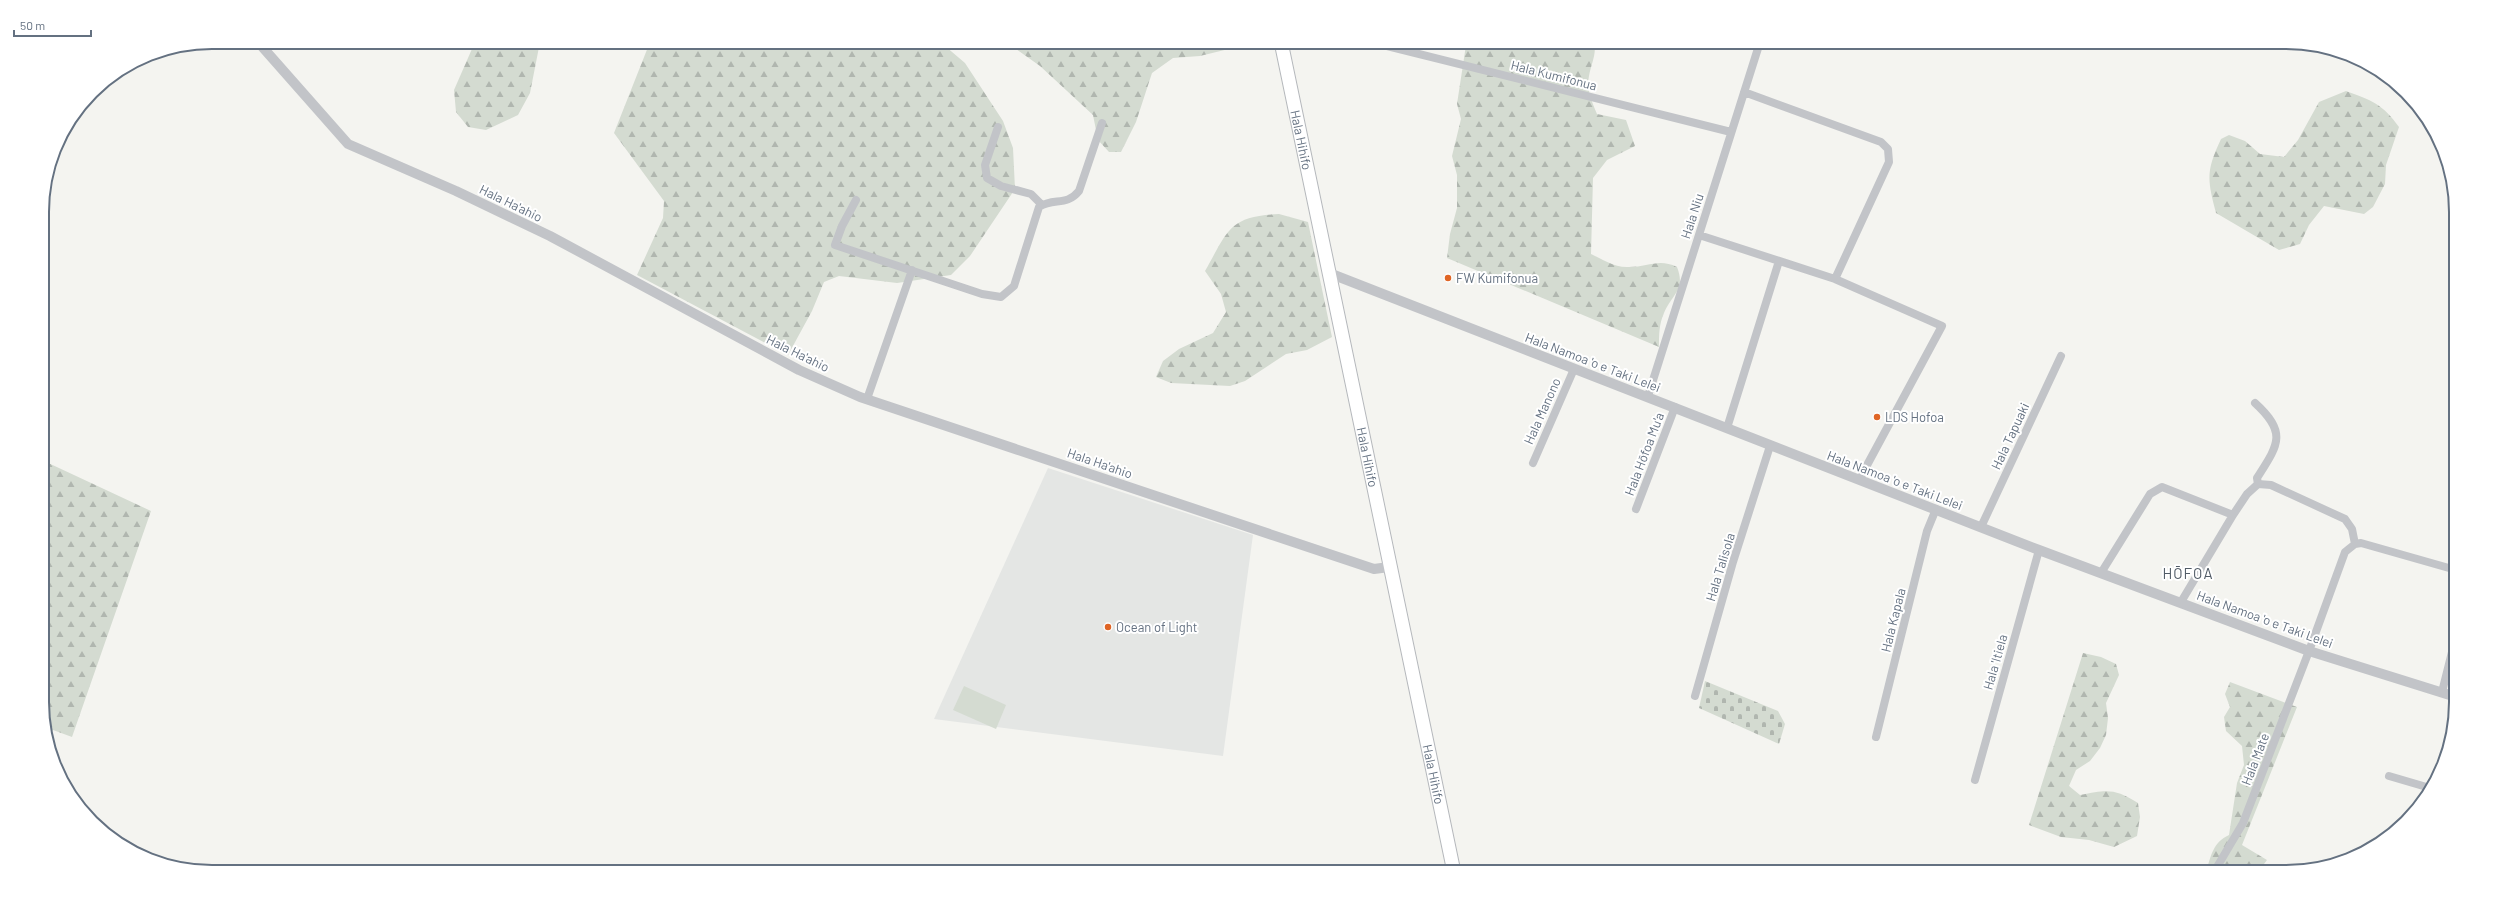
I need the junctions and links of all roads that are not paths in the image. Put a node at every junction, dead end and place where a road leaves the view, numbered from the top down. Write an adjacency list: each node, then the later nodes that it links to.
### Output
1 (264, 49): 19 (street, Hala Ha'ahio)
2 (1282, 49): 14 (main road, Hala Hihifo)
3 (1399, 49): 8 (street, Hala Kumifonua)
4 (1758, 49): 5 (street, Hala Niu)
5 (1744, 92): 8 (street, Hala Niu); 15 (street)
6 (1102, 123): 10 (street)
7 (998, 127): 10 (street)
8 (1731, 132): 11 (street, Hala Niu)
9 (856, 200): 13 (street)
10 (1042, 205): 13 (street)
11 (1699, 235): 12 (street); 18 (street, Hala Niu)
12 (1779, 261): 15 (street); 22 (street)
13 (912, 270): 19 (street)
14 (1329, 273): 17 (street, Hala Namoa 'o e Taki Lelei); 33 (main road, Hala Hihifo)
15 (1835, 279): 25 (street)
16 (2061, 356): 30 (street, Hala Tapuaki)
17 (1574, 369): 18 (street, Hala Namoa 'o e Taki Lelei); 24 (street, Hala Manono)
18 (1648, 396): 21 (street, Hala Namoa 'o e Taki Lelei)
19 (867, 399): 33 (street, Hala Ha'ahio)
20 (2255, 403): 26 (street)
21 (1675, 407): 22 (street, Hala Namoa 'o e Taki Lelei); 27 (street, Hala Hōfoa Mu'a)
22 (1727, 428): 23 (street, Hala Namoa 'o e Taki Lelei)
23 (1770, 446): 25 (street, Hala Namoa 'o e Taki Lelei); 41 (street, Hala Talisola)
24 (1533, 463)
25 (1860, 480): 28 (street, Hala Namoa 'o e Taki Lelei)
26 (2258, 484): 29 (street); 31 (street)
27 (1636, 509)
28 (1936, 509): 30 (street, Hala Namoa 'o e Taki Lelei); 42 (street, Hala Kapala)
29 (2233, 515): 35 (street); 36 (street)
30 (1981, 527): 32 (street, Hala Namoa 'o e Taki Lelei)
31 (2355, 544): 34 (street); 37 (street, Hala Mate)
32 (2039, 550): 35 (street, Hala Namoa 'o e Taki Lelei); 44 (street, Hala 'Itiela)
33 (1389, 567): 46 (main road, Hala Hihifo)
34 (2449, 568)
35 (2101, 573): 36 (street, Hala Namoa 'o e Taki Lelei)
36 (2181, 602): 37 (street, Hala Namoa 'o e Taki Lelei)
37 (2310, 651): 39 (street, Hala Namoa 'o e Taki Lelei); 47 (street, Hala Mate)
38 (2449, 664): 39 (street)
39 (2442, 692): 40 (street, Hala Namoa 'o e Taki Lelei)
40 (2449, 694)
41 (1695, 696)
42 (1876, 737)
43 (2389, 776): 45 (street)
44 (1975, 780)
45 (2425, 786)
46 (1453, 865)
47 (2218, 865)

